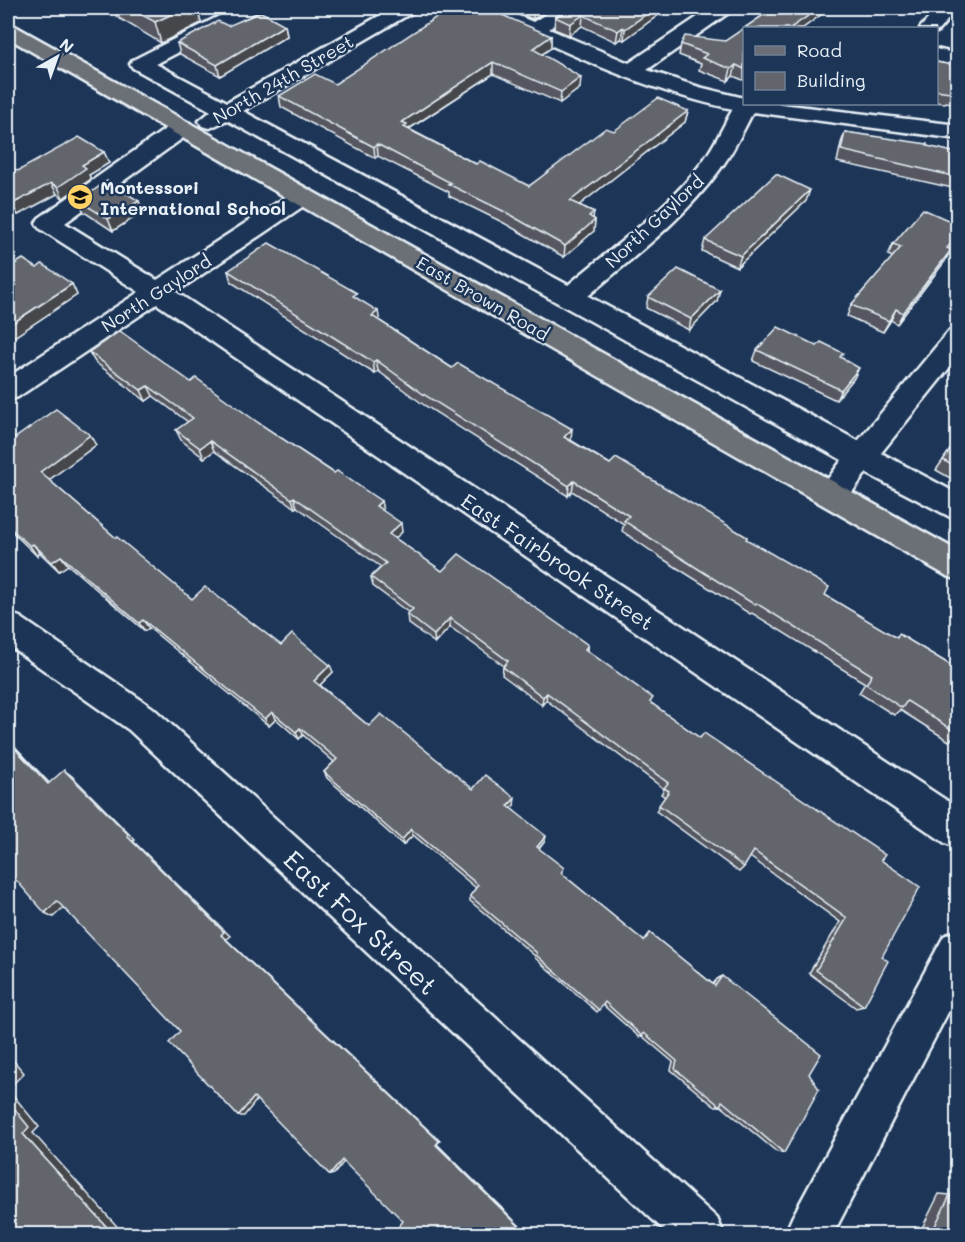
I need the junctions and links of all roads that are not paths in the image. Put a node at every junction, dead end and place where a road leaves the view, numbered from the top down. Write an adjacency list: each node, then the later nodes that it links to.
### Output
1 (249, 8): 15 (street)
2 (406, 8): 15 (street, North 24th Street)
3 (484, 8): 8 (street)
4 (569, 8): 8 (street)
5 (723, 8): 12 (street)
6 (948, 8): 7 (street)
7 (931, 27)
8 (535, 29): 12 (street)
9 (8, 30): 16 (main road, East Brown Road)
10 (938, 55): 11 (street)
11 (957, 60)
12 (632, 71): 13 (street)
13 (743, 101)
14 (760, 105): 17 (street); 20 (street, North Gaylord)
15 (226, 112): 16 (street, North 24th Street); 20 (street)
16 (186, 130): 18 (main road, East Brown Road); 19 (street, North 24th Street)
17 (957, 132)
18 (303, 196): 19 (street, North Gaylord); 24 (main road, East Brown Road)
19 (158, 292): 22 (street, North Gaylord); 28 (street, East Fairbrook Street)
20 (569, 298): 23 (street)
21 (957, 338): 23 (street)
22 (8, 390)
23 (862, 458): 24 (street); 25 (street)
24 (831, 495): 26 (main road, East Brown Road)
25 (957, 509)
26 (957, 567)
27 (8, 627): 30 (street, East Fox Street)
28 (957, 830)
29 (957, 950): 31 (street)
30 (701, 1234)
31 (808, 1234)

